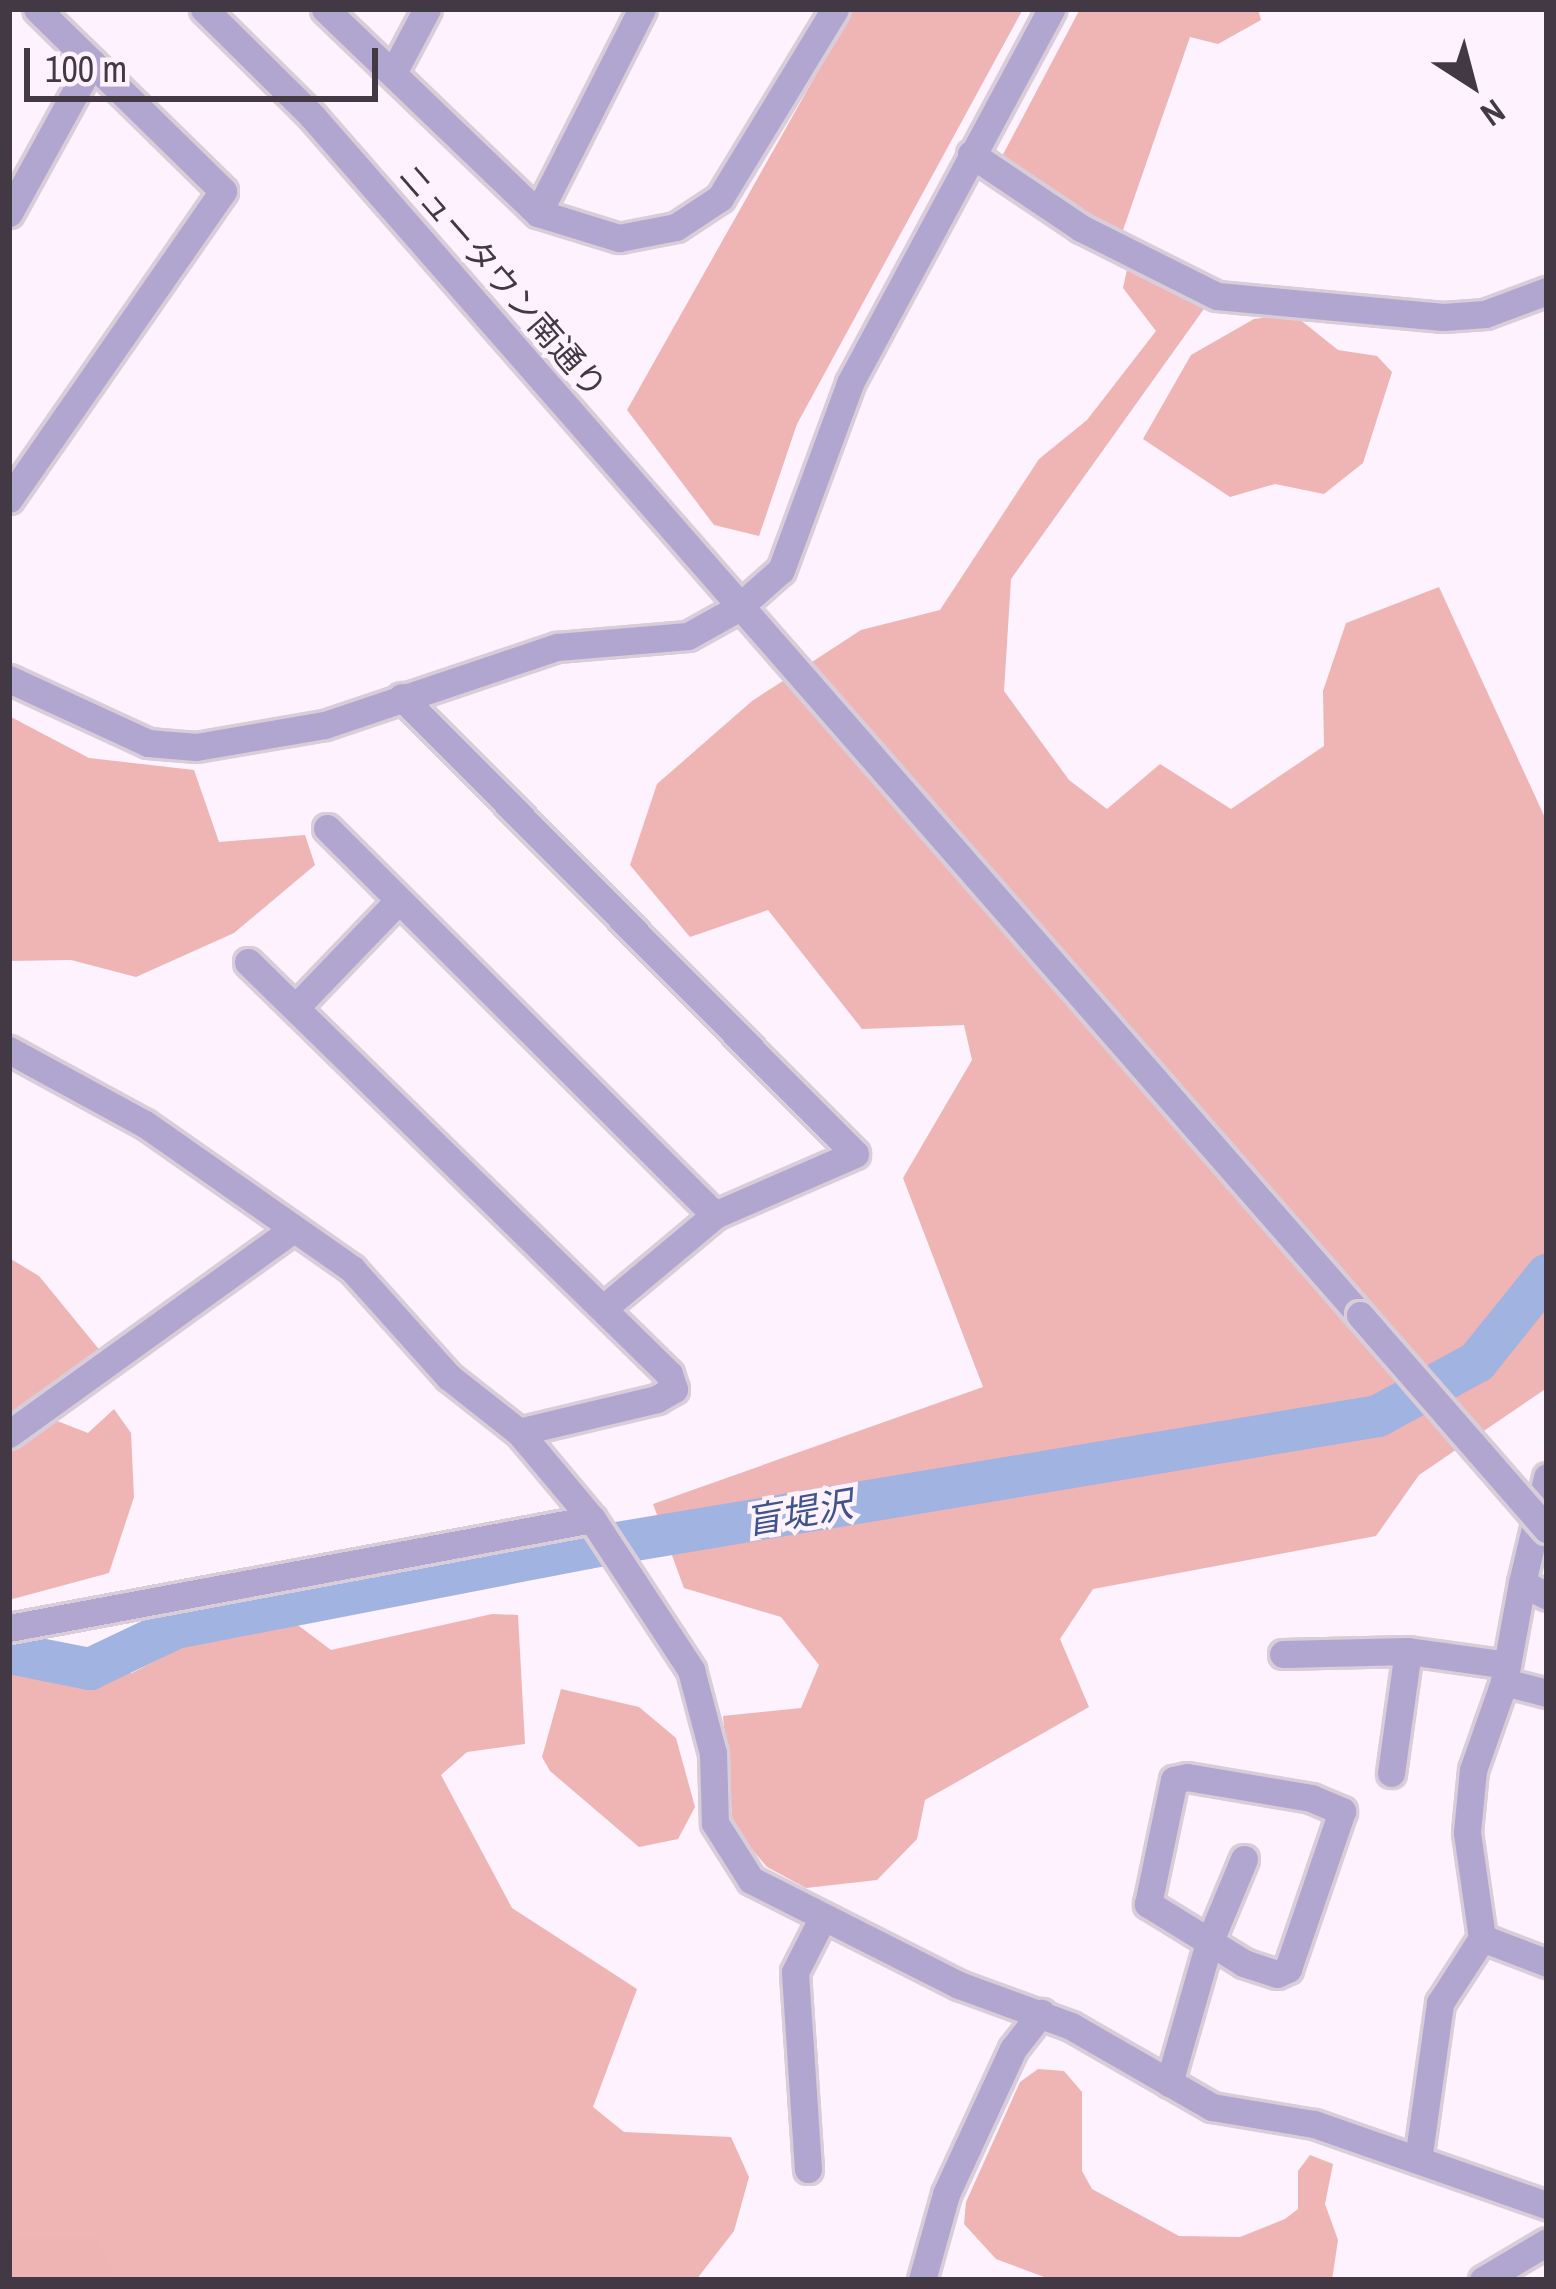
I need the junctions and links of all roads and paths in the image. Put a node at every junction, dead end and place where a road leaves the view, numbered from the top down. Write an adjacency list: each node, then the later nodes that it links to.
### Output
1 (37, 9): 8 (street)
2 (204, 9): 15 (street, ニュータウン南通り)
3 (325, 9): 9 (street)
4 (427, 9): 9 (street)
5 (642, 9): 12 (street)
6 (835, 9): 12 (street)
7 (1051, 9): 10 (street)
8 (92, 62): 11 (street); 14 (street)
9 (394, 71): 12 (street)
10 (971, 154): 13 (street); 15 (street)
11 (9, 213)
12 (538, 213)
13 (1547, 291)
14 (9, 499)
15 (738, 608): 17 (street); 30 (street, ニュータウン南通り, bridge)
16 (9, 679): 17 (street)
17 (402, 697): 23 (street)
18 (326, 828): 19 (street)
19 (397, 902): 21 (street); 23 (street)
20 (248, 962): 21 (street)
21 (297, 1006): 25 (street)
22 (9, 1050): 24 (street)
23 (715, 1216): 25 (street)
24 (292, 1230): 26 (street); 27 (street)
25 (605, 1307): 26 (street)
26 (519, 1432): 29 (street)
27 (9, 1434)
28 (1547, 1477): 31 (street)
29 (592, 1519): 32 (street); 39 (street)
30 (1547, 1529)
31 (1535, 1590): 35 (street)
32 (9, 1628)
33 (1408, 1652): 34 (street); 35 (street); 37 (street)
34 (1282, 1654)
35 (1505, 1673): 36 (street); 40 (street)
36 (1547, 1693)
37 (1391, 1773)
38 (1244, 1859): 41 (street)
39 (822, 1919): 43 (street); 46 (street)
40 (1482, 1938): 42 (street); 45 (street)
41 (1209, 1943): 41 (street); 44 (street)
42 (1547, 1963)
43 (1041, 2013): 44 (street); 49 (street)
44 (1169, 2083): 45 (street)
45 (1418, 2160): 47 (street)
46 (808, 2169)
47 (1547, 2205)
48 (1547, 2242): 50 (street)
49 (922, 2280)
50 (1483, 2280)

